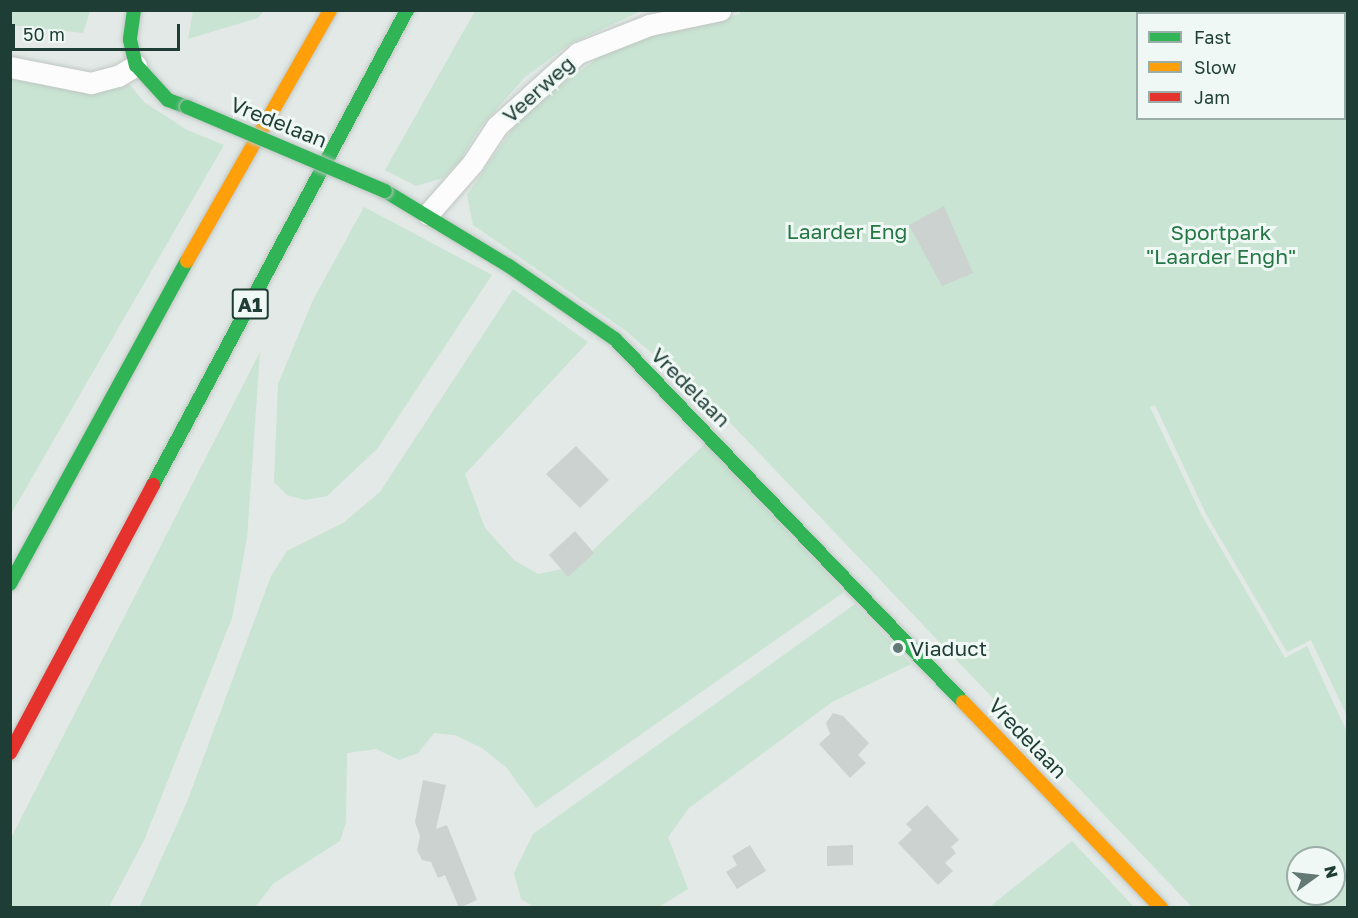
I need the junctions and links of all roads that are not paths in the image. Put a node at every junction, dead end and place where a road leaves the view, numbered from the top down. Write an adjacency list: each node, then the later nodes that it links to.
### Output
1 (134, 10): 5 (main road)
2 (330, 10): 8 (main road)
3 (407, 10): 9 (main road, A1)
4 (720, 10): 7 (street, Veerweg)
5 (136, 65): 6 (street); 7 (main road, Vredelaan, bridge)
6 (10, 67)
7 (428, 214): 10 (main road, Vredelaan)
8 (10, 584)
9 (10, 753)
10 (1161, 908)

